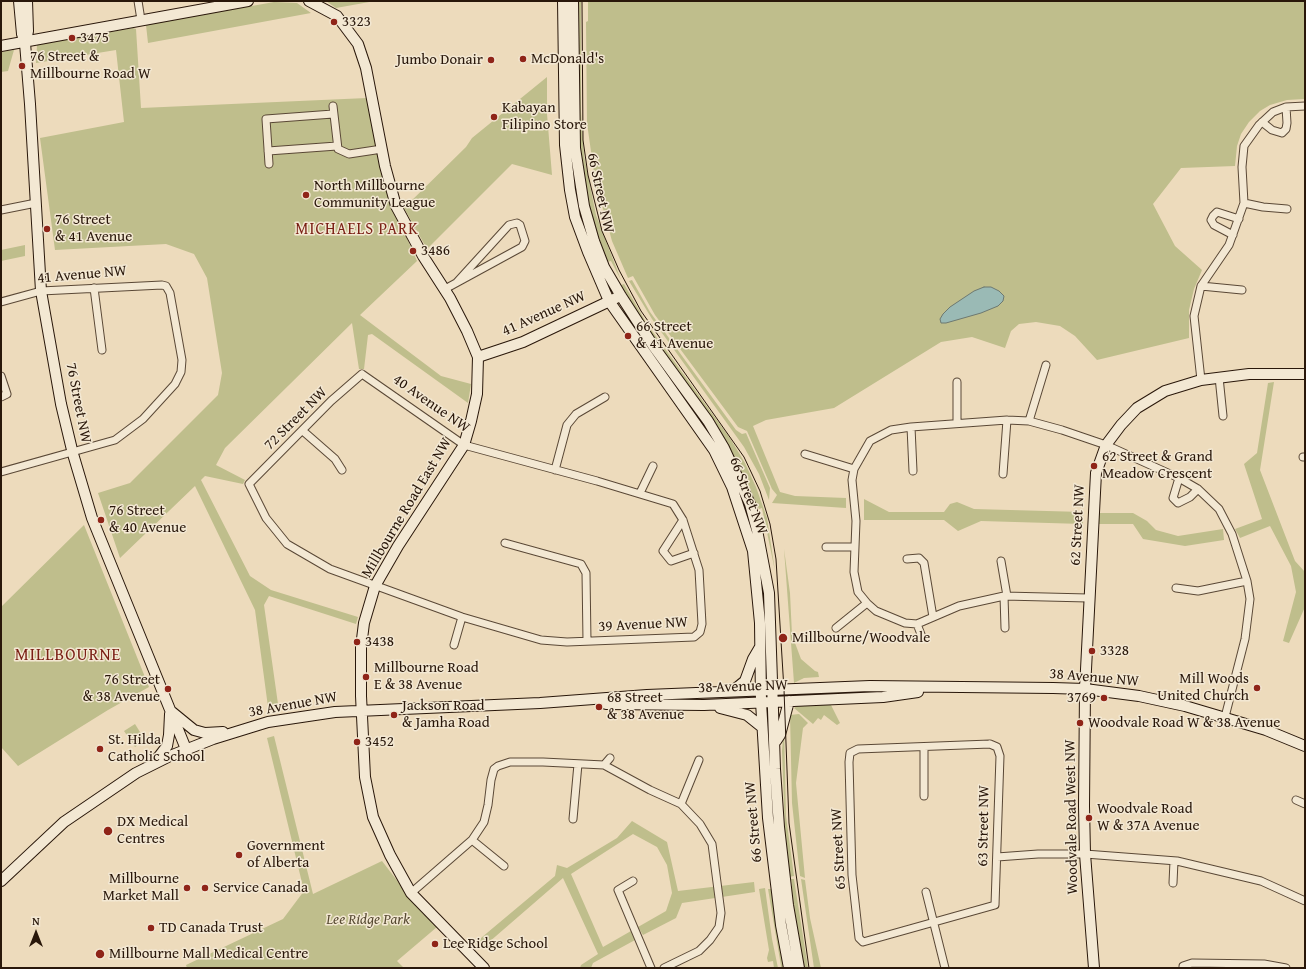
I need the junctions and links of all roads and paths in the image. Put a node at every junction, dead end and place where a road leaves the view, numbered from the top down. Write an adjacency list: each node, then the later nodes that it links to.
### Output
1 (19, 1): 9 (street, 76 Street NW)
2 (27, 1): 9 (street, 76 Street NW)
3 (138, 1): 8 (street)
4 (248, 1): 8 (street)
5 (310, 1): 17 (street, Millbourne Road East NW)
6 (563, 1): 33 (street, 66 Street NW)
7 (573, 1): 32 (street, 66 Street NW)
8 (141, 20): 9 (street)
9 (25, 43): 10 (street); 20 (street, 76 Street NW)
10 (1, 46)
11 (333, 106): 14 (street)
12 (1305, 106): 13 (street)
13 (1286, 107): 15 (street); 15 (street)
14 (333, 114): 16 (street); 18 (street)
15 (1262, 122): 21 (street)
16 (337, 146): 17 (street); 18 (street)
17 (382, 149): 29 (street, Millbourne Road East NW)
18 (268, 151): 19 (street)
19 (269, 164)
20 (36, 203): 23 (street); 31 (street, 76 Street NW)
21 (1244, 203): 22 (street); 24 (street)
22 (1287, 209)
23 (1, 210)
24 (1239, 219): 25 (street); 25 (street)
25 (1233, 235): 27 (street)
26 (457, 282): 26 (street); 29 (street)
27 (1201, 286): 30 (street); 42 (street)
28 (94, 288): 31 (street, 41 Avenue NW); 35 (street); 54 (street, 41 Avenue NW)
29 (445, 289): 36 (street, Millbourne Road East NW)
30 (1242, 290)
31 (41, 291): 34 (street, 41 Avenue NW); 54 (street, 76 Street NW)
32 (621, 296): 33 (street, 41 Avenue NW); 90 (street, 66 Street NW)
33 (609, 301): 36 (street, 41 Avenue NW); 88 (street, 66 Street NW)
34 (1, 302)
35 (102, 350)
36 (478, 356): 52 (street, Millbourne Road East NW)
37 (1046, 365): 48 (street)
38 (362, 374): 51 (street, 72 Street NW); 52 (street, 40 Avenue NW)
39 (1305, 374): 41 (street)
40 (1, 376): 45 (street)
41 (1219, 377): 42 (street); 46 (street)
42 (1201, 380): 53 (street, 62 Street NW)
43 (957, 382): 49 (street)
44 (605, 397): 59 (street)
45 (1, 398)
46 (1223, 416)
47 (1007, 420): 48 (street); 49 (street); 62 (street)
48 (1029, 421): 53 (street)
49 (957, 423): 50 (street)
50 (911, 427): 57 (street); 60 (street)
51 (303, 431): 58 (street); 64 (street, 72 Street NW)
52 (464, 445): 59 (street, 40 Avenue NW); 75 (street, Millbourne Road East NW)
53 (1106, 445): 63 (street); 78 (street, 62 Street NW)
54 (73, 454): 61 (street); 100 (street, 76 Street NW)
55 (806, 454): 57 (street)
56 (653, 466): 66 (street)
57 (854, 469): 70 (street)
58 (342, 470)
59 (555, 470): 66 (street, 40 Avenue NW)
60 (913, 471)
61 (1, 472)
62 (1003, 474)
63 (1179, 478): 65 (street); 65 (street)
64 (249, 484): 75 (street, 39 Avenue NW)
65 (1198, 489): 74 (street)
66 (640, 494): 67 (street, 40 Avenue NW)
67 (683, 520): 71 (street); 71 (street)
68 (505, 543): 86 (street, 39 Avenue NW)
69 (826, 546): 70 (street)
70 (855, 547): 79 (street)
71 (694, 553): 86 (street, 39 Avenue NW)
72 (907, 559): 81 (street)
73 (1001, 561): 77 (street)
74 (1248, 581): 76 (street); 101 (street)
75 (375, 586): 80 (street, 39 Avenue NW); 99 (street, Millbourne Road East NW)
76 (1176, 588)
77 (1005, 596): 78 (street); 81 (street); 84 (street)
78 (1088, 598): 91 (street, 62 Street NW)
79 (867, 603): 82 (street); 83 (street)
80 (462, 617): 86 (street, 39 Avenue NW); 87 (street)
81 (933, 617): 82 (street)
82 (917, 624): 85 (street)
83 (836, 628)
84 (1005, 628)
85 (922, 637)
86 (587, 641)
87 (454, 644)
88 (760, 647): 92 (street); 93 (street, 66 Street NW)
89 (945, 688): 90 (street, 38 Avenue NW); 91 (street, 38 Avenue NW); 94 (street, 38 Avenue NW)
90 (773, 689): 93 (street, 38 Avenue NW); 96 (street, 66 Street NW)
91 (1085, 689): 101 (street, 38 Avenue NW); 119 (street, Woodvale Road West NW)
92 (734, 690): 93 (street, 38 Avenue NW); 97 (street, 38 Avenue NW)
93 (761, 690): 95 (street, 66 Street NW)
94 (788, 701): 96 (street, 38 Avenue NW); 104 (street)
95 (761, 702): 96 (street, 38 Avenue NW); 98 (street, 38 Avenue NW); 102 (street, 66 Street NW)
96 (773, 702): 104 (street, 66 Street NW)
97 (540, 703): 98 (street, 38 Avenue NW); 99 (street, 38 Avenue NW)
98 (704, 705): 102 (street)
99 (362, 710): 103 (street, 38 Avenue NW); 127 (street, Millbourne Road East NW)
100 (170, 711): 103 (street); 107 (street, 76 Street NW); 111 (street)
101 (1225, 718): 105 (street, 38 Avenue NW)
102 (762, 727): 134 (street, 66 Street NW)
103 (230, 733): 107 (street, 38 Avenue NW)
104 (775, 744): 135 (street, 66 Street NW)
105 (1305, 746)
106 (924, 748): 113 (street); 120 (street, 63 Street NW); 129 (street, 65 Street NW)
107 (186, 749): 111 (street, 38 Avenue NW)
108 (610, 758): 112 (street)
109 (699, 760): 115 (street)
110 (578, 764): 112 (street); 117 (street); 118 (street)
111 (153, 765): 123 (street, 38 Avenue NW)
112 (604, 765): 115 (street)
113 (924, 796)
114 (1296, 800): 116 (street)
115 (681, 804): 133 (street)
116 (1305, 804)
117 (573, 820)
118 (472, 840): 122 (street); 127 (street)
119 (1085, 854): 120 (street); 121 (street); 137 (street, Woodvale Road West NW)
120 (997, 857): 129 (street, 63 Street NW)
121 (1174, 861): 125 (street); 128 (street)
122 (504, 866)
123 (1, 881)
124 (633, 881): 132 (street)
125 (1173, 882)
126 (926, 892): 129 (street)
127 (411, 893): 131 (street, Millbourne Road East NW)
128 (1305, 901)
129 (933, 923): 136 (street)
130 (1183, 967): 138 (street)
131 (484, 968)
132 (651, 968)
133 (664, 968)
134 (789, 968)
135 (799, 968)
136 (945, 968)
137 (1094, 968)
138 (1286, 968)

